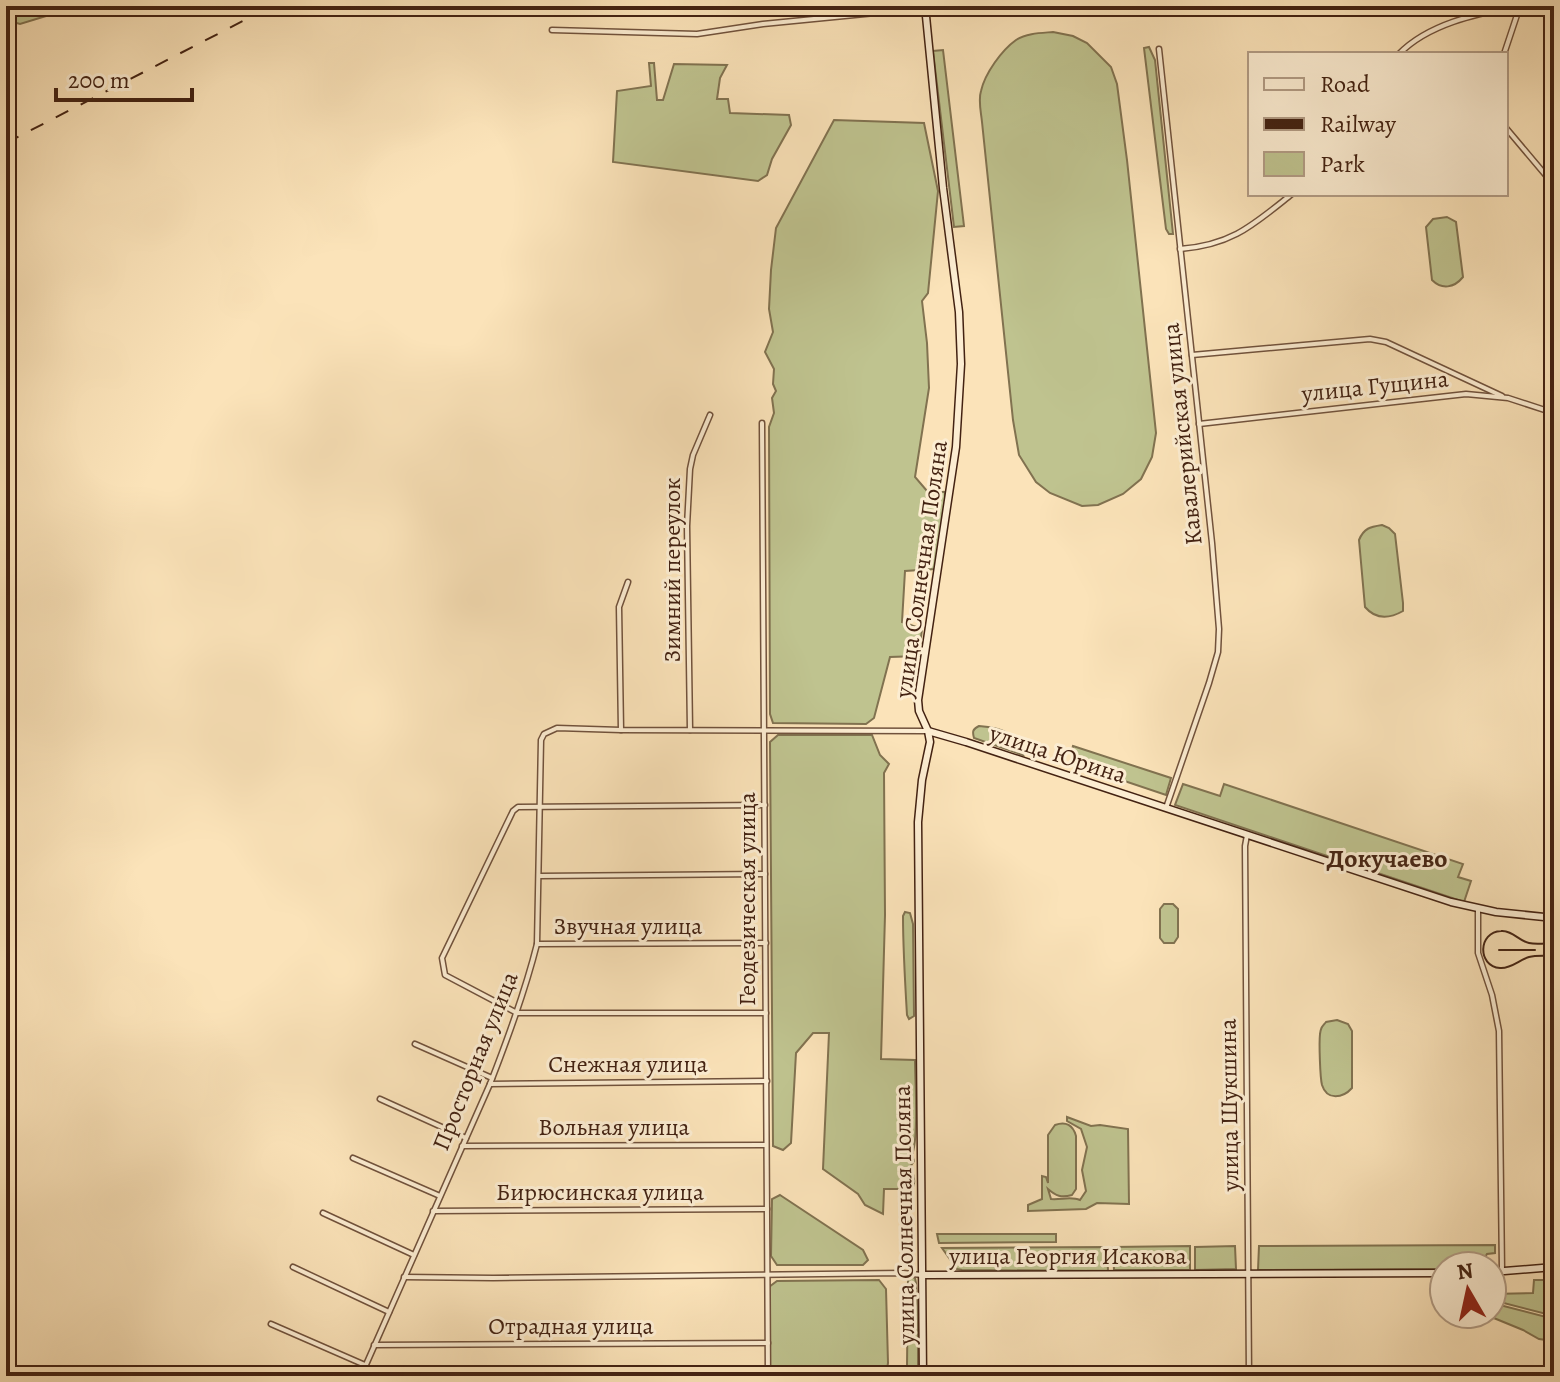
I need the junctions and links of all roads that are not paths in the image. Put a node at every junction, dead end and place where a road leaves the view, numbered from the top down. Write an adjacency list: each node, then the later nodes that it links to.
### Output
1 (1518, 6): 5 (street); 6 (street)
2 (926, 7): 3 (street); 21 (street, улица Солнечная Поляна)
3 (552, 30)
4 (1159, 49): 10 (street, Кавалерийская улица)
5 (1401, 52)
6 (1505, 52)
7 (1508, 130): 8 (street)
8 (1554, 185)
9 (1290, 196): 10 (street)
10 (1180, 249): 11 (street, Кавалерийская улица)
11 (1192, 355): 12 (street); 16 (street, Кавалерийская улица)
12 (1508, 398): 13 (street, улица Гущина); 16 (street, улица Гущина)
13 (1554, 413)
14 (710, 415): 19 (street, Зимний переулок)
15 (762, 423): 20 (street, Геодезическая улица)
16 (1199, 424): 25 (street, Кавалерийская улица)
17 (628, 582): 18 (street)
18 (621, 730): 19 (street, улица Юрина); 22 (street, улица Юрина)
19 (690, 730): 20 (street, улица Юрина)
20 (764, 730): 21 (street, улица Юрина); 23 (street, Геодезическая улица)
21 (928, 731): 25 (street, улица Юрина); 55 (street, улица Солнечная Поляна)
22 (541, 740): 24 (street, Просторная улица)
23 (765, 805): 24 (street); 27 (street, Геодезическая улица)
24 (540, 807): 28 (street, Просторная улица); 33 (street)
25 (1166, 808): 26 (street, улица Юрина)
26 (1247, 835): 29 (street, улица Юрина); 53 (street, улица Шукшина)
27 (765, 874): 28 (street); 31 (street, Геодезическая улица)
28 (539, 876): 32 (street, Просторная улица)
29 (1478, 909): 30 (street, улица Юрина); 47 (street)
30 (1554, 918)
31 (766, 943): 32 (street, Звучная улица); 34 (street, Геодезическая улица)
32 (537, 944): 33 (street, Просторная улица)
33 (517, 1013): 34 (street); 36 (street, Просторная улица)
34 (766, 1013): 37 (street, Геодезическая улица)
35 (415, 1044): 36 (street, Снежная улица)
36 (491, 1081): 37 (street, Снежная улица); 39 (street, Просторная улица)
37 (767, 1081): 40 (street, Геодезическая улица)
38 (380, 1099): 39 (street)
39 (466, 1138): 41 (street, Просторная улица)
40 (766, 1145): 41 (street, Вольная улица); 44 (street, Геодезическая улица)
41 (462, 1146): 43 (street, Просторная улица)
42 (353, 1158): 43 (street)
43 (440, 1196): 45 (street, Просторная улица)
44 (767, 1209): 45 (street, Бирюсинская улица); 54 (street, Геодезическая улица)
45 (433, 1211): 48 (street, Просторная улица)
46 (323, 1213): 48 (street)
47 (1502, 1250)
48 (414, 1255): 56 (street, Просторная улица)
49 (293, 1267): 57 (street)
50 (1554, 1267): 51 (street)
51 (1508, 1271)
52 (1428, 1273): 53 (street, улица Георгия Исакова)
53 (1248, 1274): 55 (street, улица Георгия Исакова); 65 (street, улица Шукшина)
54 (767, 1275): 55 (street, улица Георгия Исакова); 56 (street, улица Георгия Исакова); 59 (street, Геодезическая улица)
55 (922, 1275): 64 (street, улица Солнечная Поляна)
56 (404, 1277): 57 (street, Просторная улица)
57 (389, 1312): 60 (street, Просторная улица)
58 (271, 1324): 61 (street)
59 (768, 1343): 60 (street, Отрадная улица); 63 (street, Геодезическая улица)
60 (374, 1345): 61 (street, Просторная улица)
61 (365, 1365): 62 (street, Просторная улица)
62 (361, 1376)
63 (768, 1376)
64 (923, 1376)
65 (1249, 1376)

